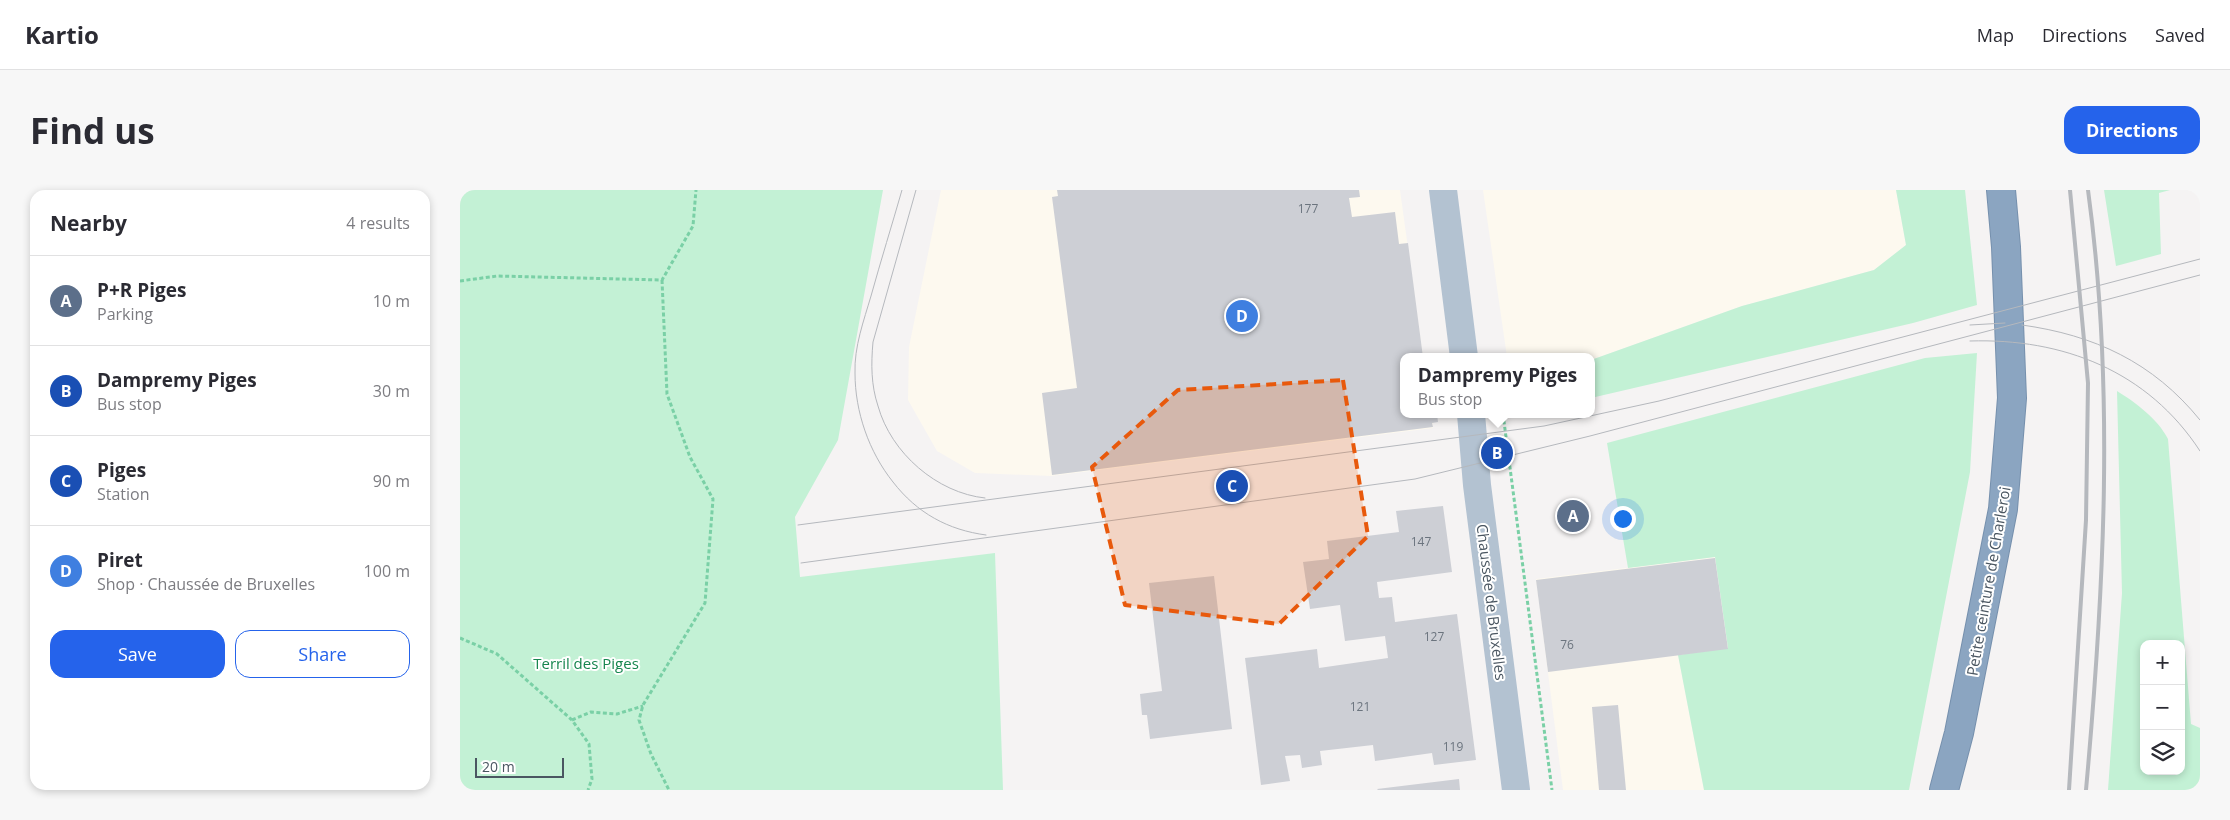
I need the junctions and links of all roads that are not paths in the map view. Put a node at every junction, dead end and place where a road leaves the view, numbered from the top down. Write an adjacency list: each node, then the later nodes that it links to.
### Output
1 (1443, 190): 3 (main road)
2 (2001, 190): 6 (highway, Petite ceinture de Charleroi)
3 (1463, 353)
4 (1471, 418): 5 (main road, Chaussée de Bruxelles)
5 (1516, 790)
6 (1944, 790)

